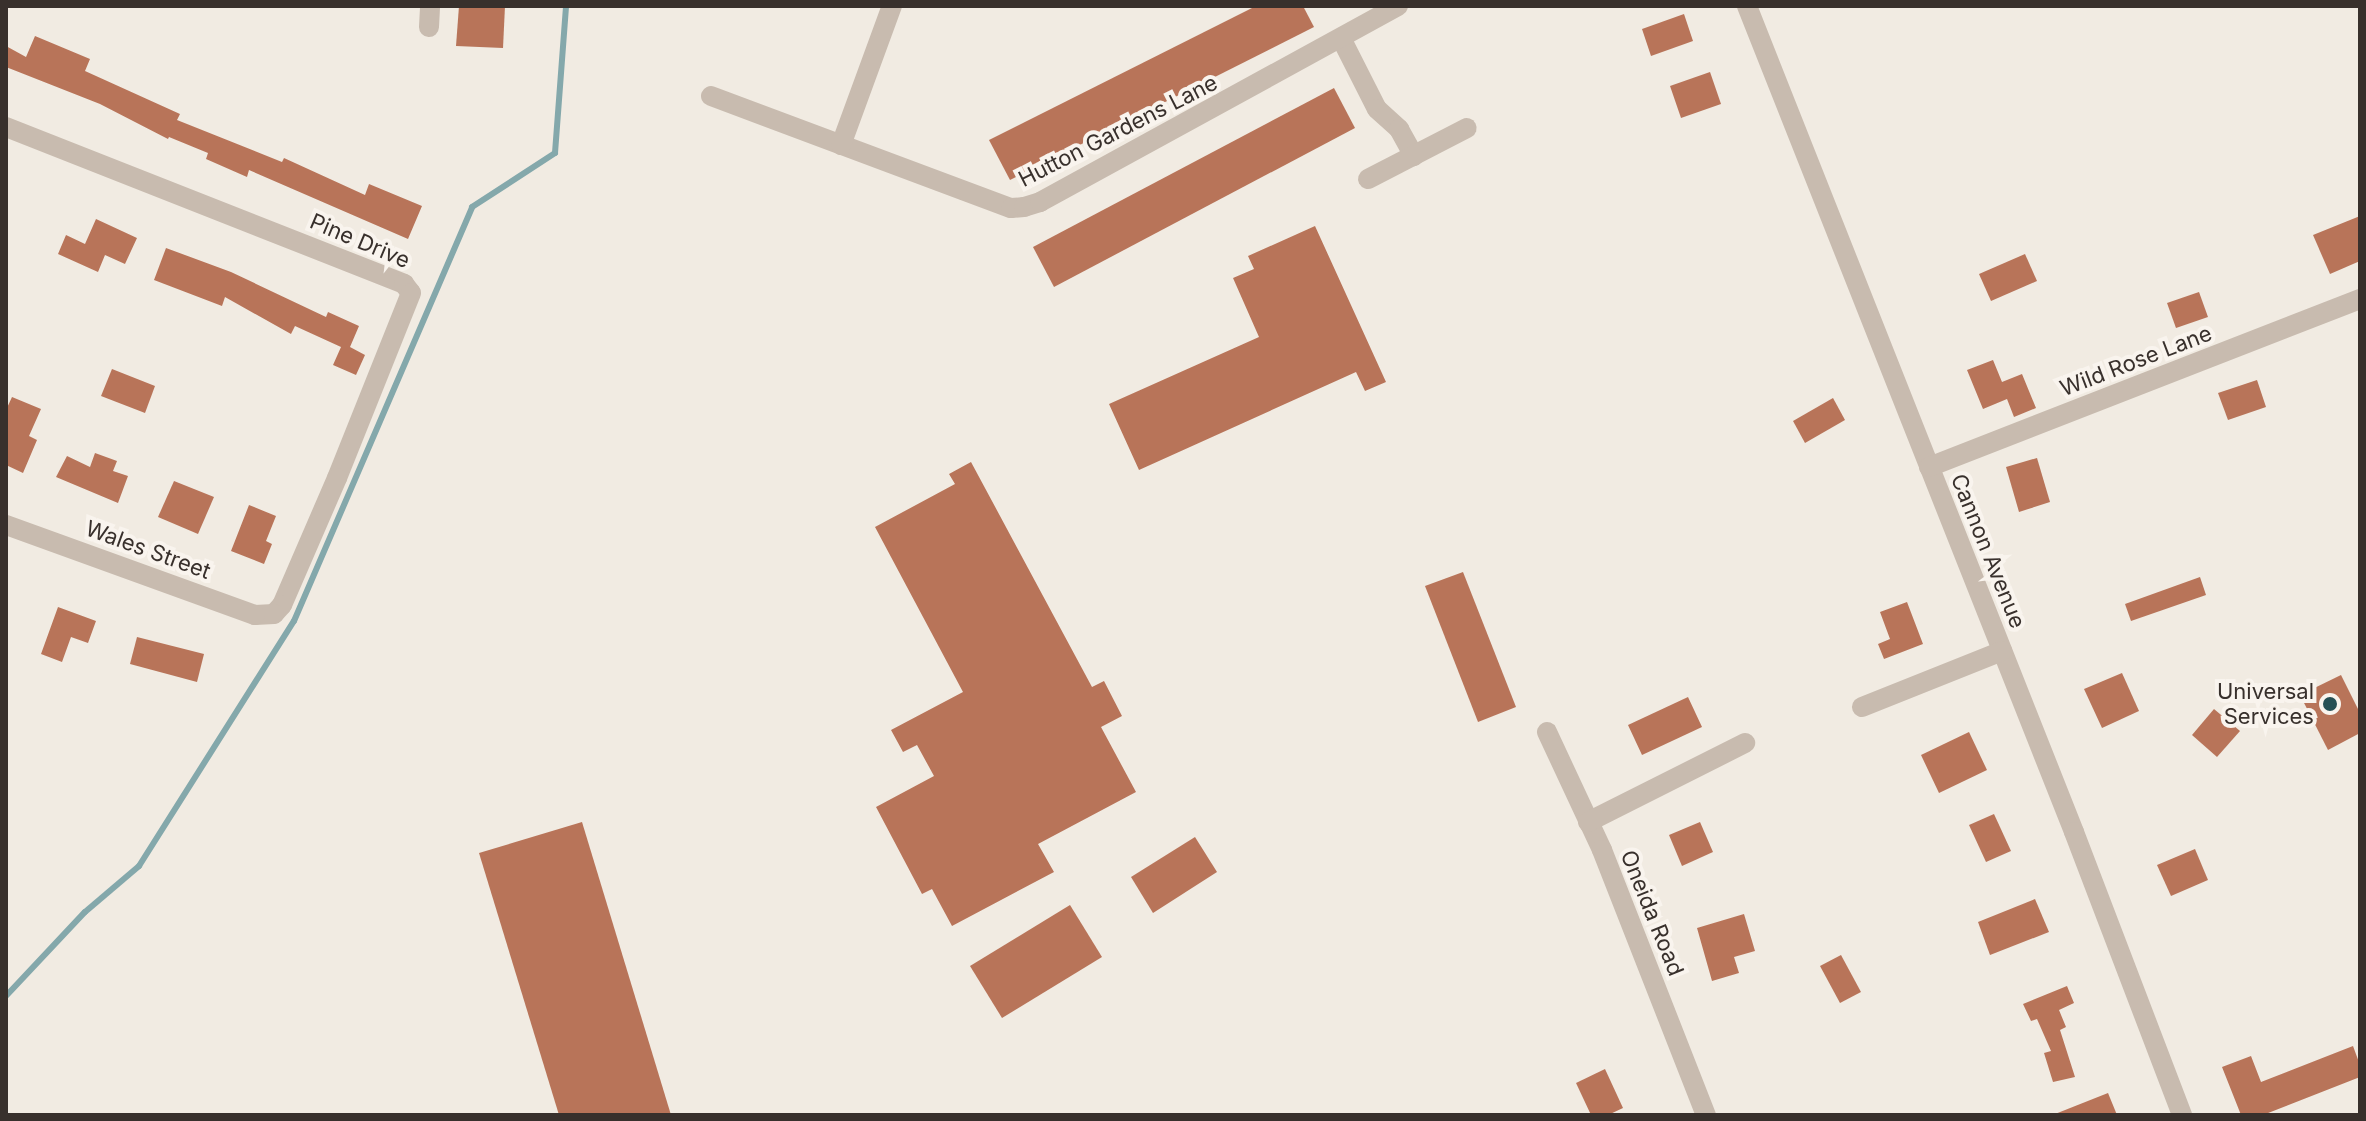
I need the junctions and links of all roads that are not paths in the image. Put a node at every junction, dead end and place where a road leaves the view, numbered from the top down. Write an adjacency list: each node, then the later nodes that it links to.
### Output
1 (430, 6): 5 (street)
2 (892, 6): 10 (street)
3 (1398, 6): 6 (street, Hutton Gardens Lane)
4 (1747, 6): 14 (street, Cannon Avenue)
5 (429, 27)
6 (1342, 40): 10 (street, Hutton Gardens Lane); 11 (street)
7 (711, 96): 10 (street, Hutton Gardens Lane)
8 (6, 127): 16 (street, Pine Drive)
9 (1467, 128): 11 (street)
10 (841, 145)
11 (1414, 156): 12 (street)
12 (1368, 179)
13 (2360, 299): 14 (street, Wild Rose Lane)
14 (1929, 467): 17 (street, Cannon Avenue)
15 (6, 525): 16 (street, Wales Street)
16 (274, 614)
17 (2002, 651): 18 (street); 23 (street, Cannon Avenue)
18 (1862, 707)
19 (1547, 732): 21 (street, Oneida Road)
20 (1745, 743): 21 (street)
21 (1588, 822): 22 (street, Oneida Road)
22 (1706, 1115)
23 (2182, 1115)

